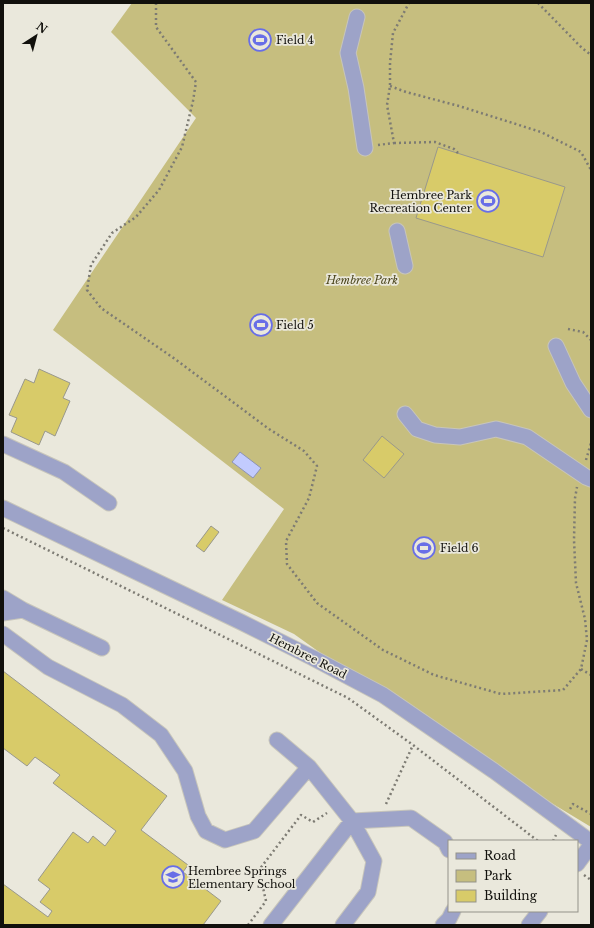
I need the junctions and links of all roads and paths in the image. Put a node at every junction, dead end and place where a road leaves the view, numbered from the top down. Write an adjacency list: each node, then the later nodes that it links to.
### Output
1 (156, 3): 29 (path)
2 (408, 3): 6 (path)
3 (538, 3): 5 (path)
4 (357, 17): 8 (street)
5 (591, 55)
6 (390, 86): 7 (path); 10 (path)
7 (394, 143): 8 (path); 9 (path)
8 (365, 148)
9 (458, 153)
10 (591, 170)
11 (397, 231): 12 (street)
12 (405, 266)
13 (568, 328): 14 (path)
14 (591, 340)
15 (556, 346): 16 (street)
16 (591, 410)
17 (405, 414): 20 (street)
18 (591, 443): 20 (path)
19 (3, 444): 21 (street)
20 (586, 476): 29 (path)
21 (109, 503)
22 (3, 508): 38 (street, Hembree Road)
23 (3, 528): 32 (path)
24 (3, 598): 25 (street)
25 (23, 610): 26 (street); 28 (street)
26 (3, 613)
27 (3, 634): 33 (street)
28 (102, 648)
29 (581, 669): 30 (path)
30 (591, 675)
31 (277, 740): 33 (street)
32 (413, 744): 35 (path); 37 (path)
33 (309, 767): 34 (street)
34 (339, 805): 36 (street); 43 (path)
35 (385, 807)
36 (352, 821): 39 (street); 44 (street); 45 (street)
37 (537, 840)
38 (591, 843): 40 (street)
39 (448, 847)
40 (578, 862)
41 (452, 912): 46 (street)
42 (539, 912): 47 (street)
43 (248, 925)
44 (271, 925)
45 (343, 925)
46 (443, 925)
47 (529, 925)

